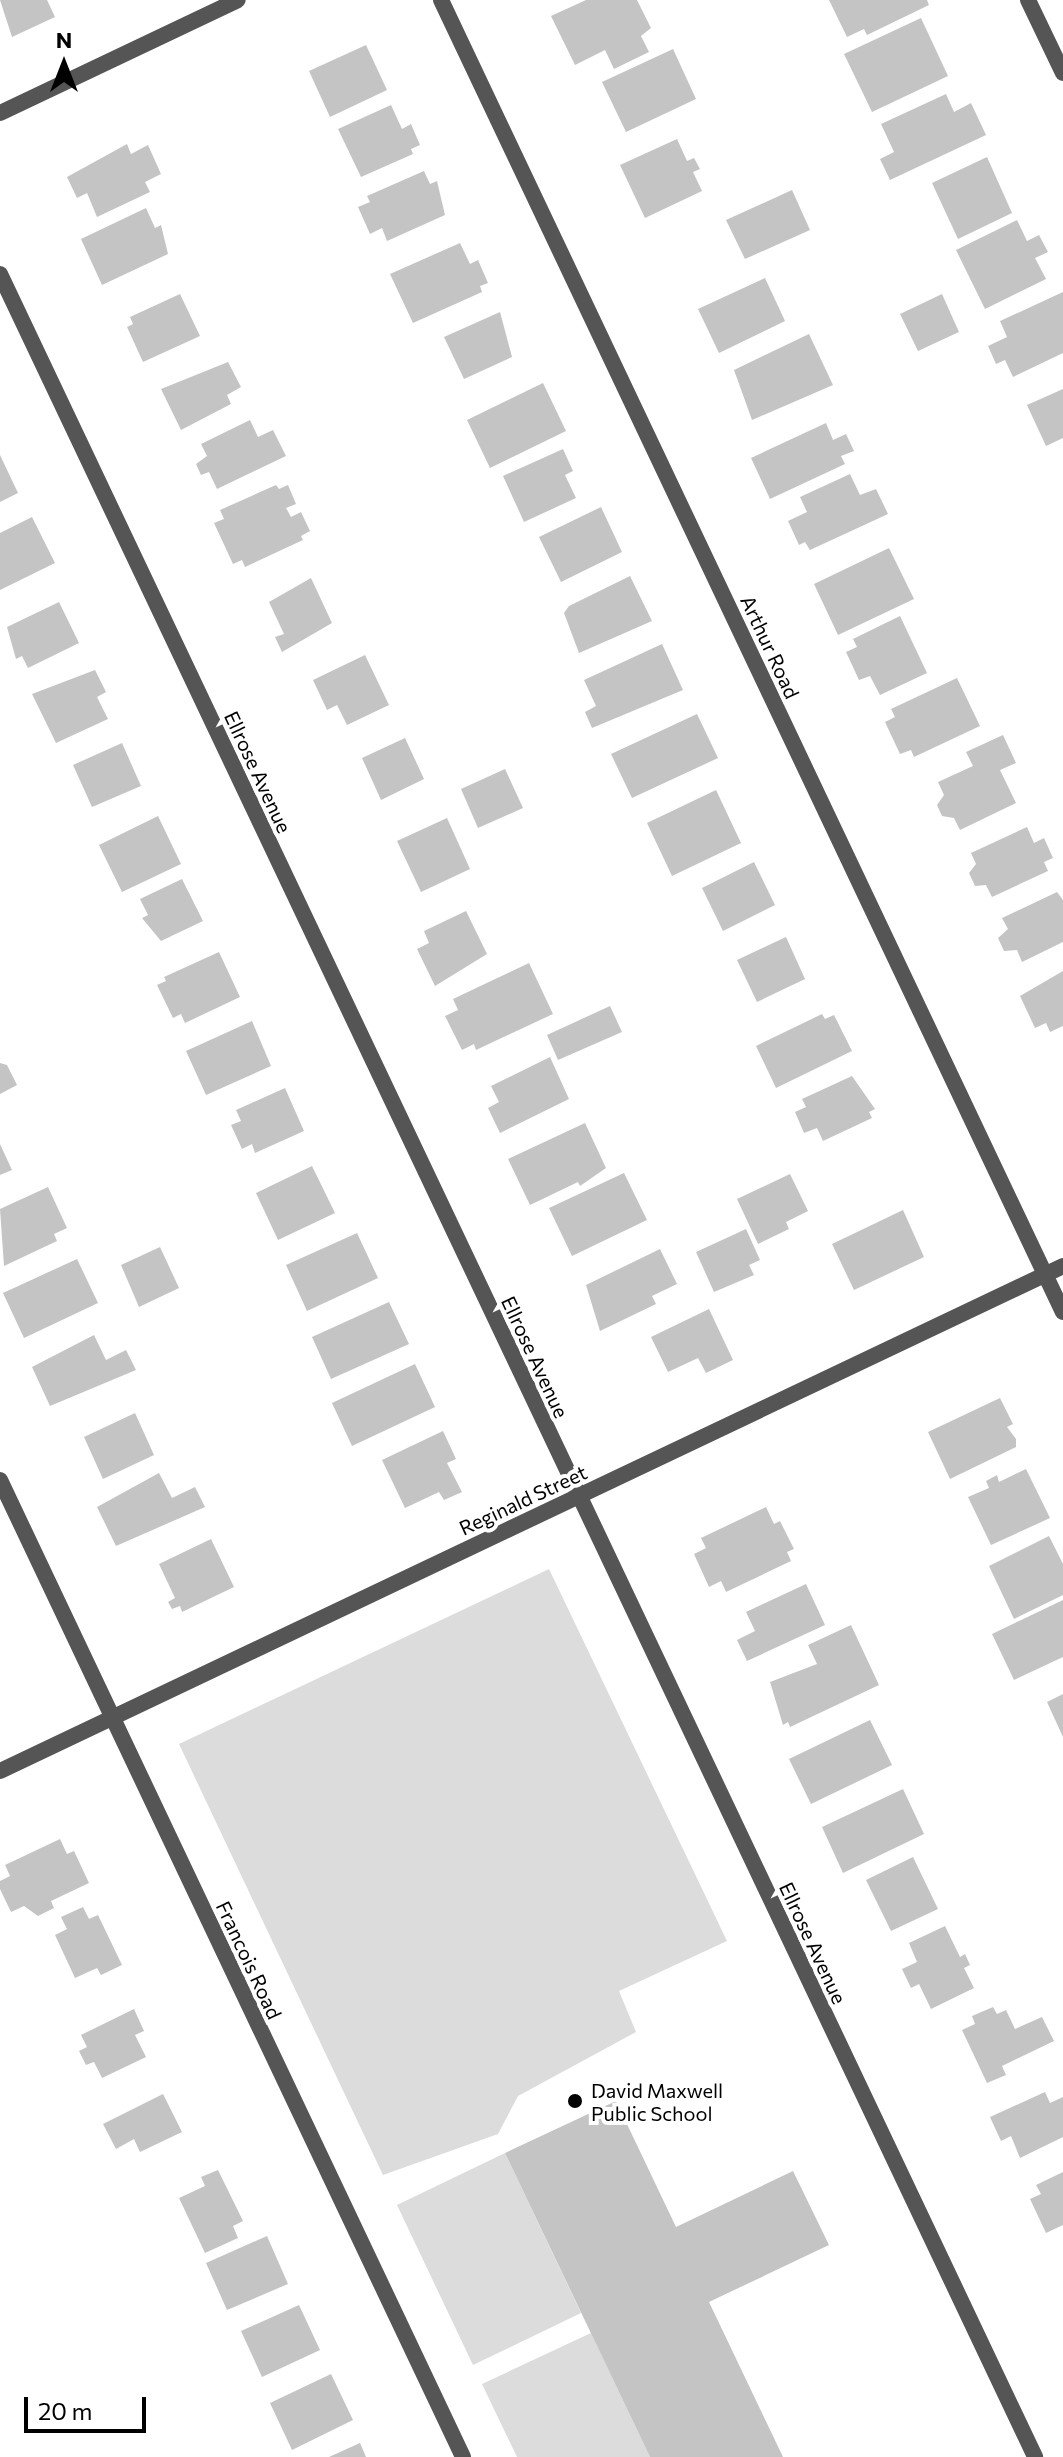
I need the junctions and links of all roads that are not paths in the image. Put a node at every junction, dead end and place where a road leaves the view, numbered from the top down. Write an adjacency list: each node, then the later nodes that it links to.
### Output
1 (238, 0): 5 (street)
2 (441, 0): 8 (street, Arthur Road)
3 (1028, 0): 4 (street)
4 (1063, 73)
5 (0, 113)
6 (0, 274): 11 (street, Ellrose Avenue)
7 (1063, 1266): 8 (street, Reginald Street)
8 (1045, 1274): 9 (street, Arthur Road); 11 (street, Reginald Street)
9 (1063, 1312)
10 (0, 1480): 12 (street, Francois Road)
11 (579, 1496): 12 (street, Reginald Street); 15 (street, Ellrose Avenue)
12 (112, 1717): 13 (street, Reginald Street); 14 (street, Francois Road)
13 (0, 1771)
14 (463, 2457)
15 (1035, 2457)

